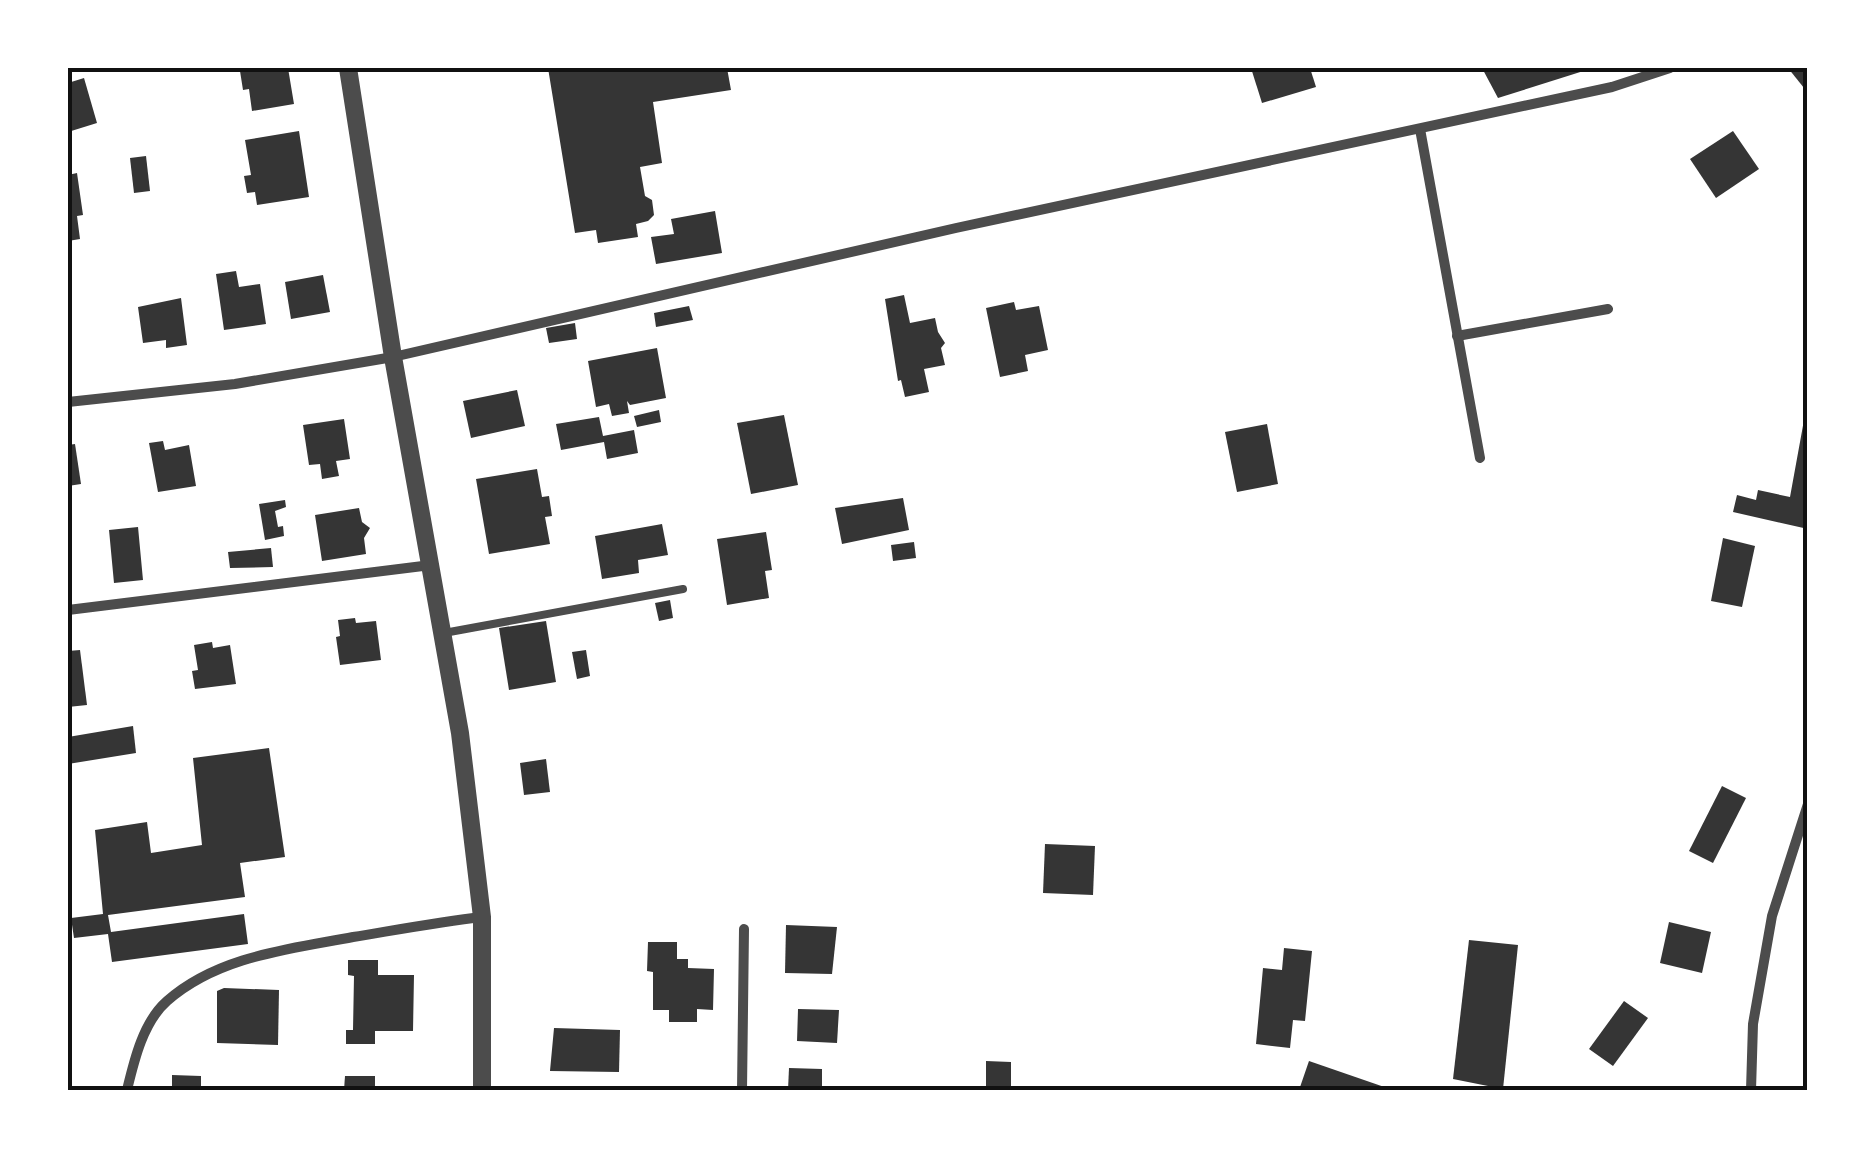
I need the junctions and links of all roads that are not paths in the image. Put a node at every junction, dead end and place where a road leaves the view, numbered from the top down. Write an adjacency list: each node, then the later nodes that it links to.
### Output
1 (348, 68): 6 (street)
2 (1670, 68): 3 (street)
3 (1420, 129): 5 (street); 6 (street)
4 (1608, 309): 5 (street)
5 (1457, 336): 8 (street)
6 (393, 357): 7 (street); 9 (street)
7 (68, 402)
8 (1480, 458)
9 (432, 565): 11 (street); 12 (street)
10 (683, 589): 12 (lane)
11 (68, 610)
12 (444, 633): 14 (street)
13 (1808, 804): 19 (street)
14 (482, 917): 16 (street); 17 (street)
15 (744, 928): 18 (street)
16 (128, 1090)
17 (482, 1090)
18 (742, 1090)
19 (1751, 1090)

